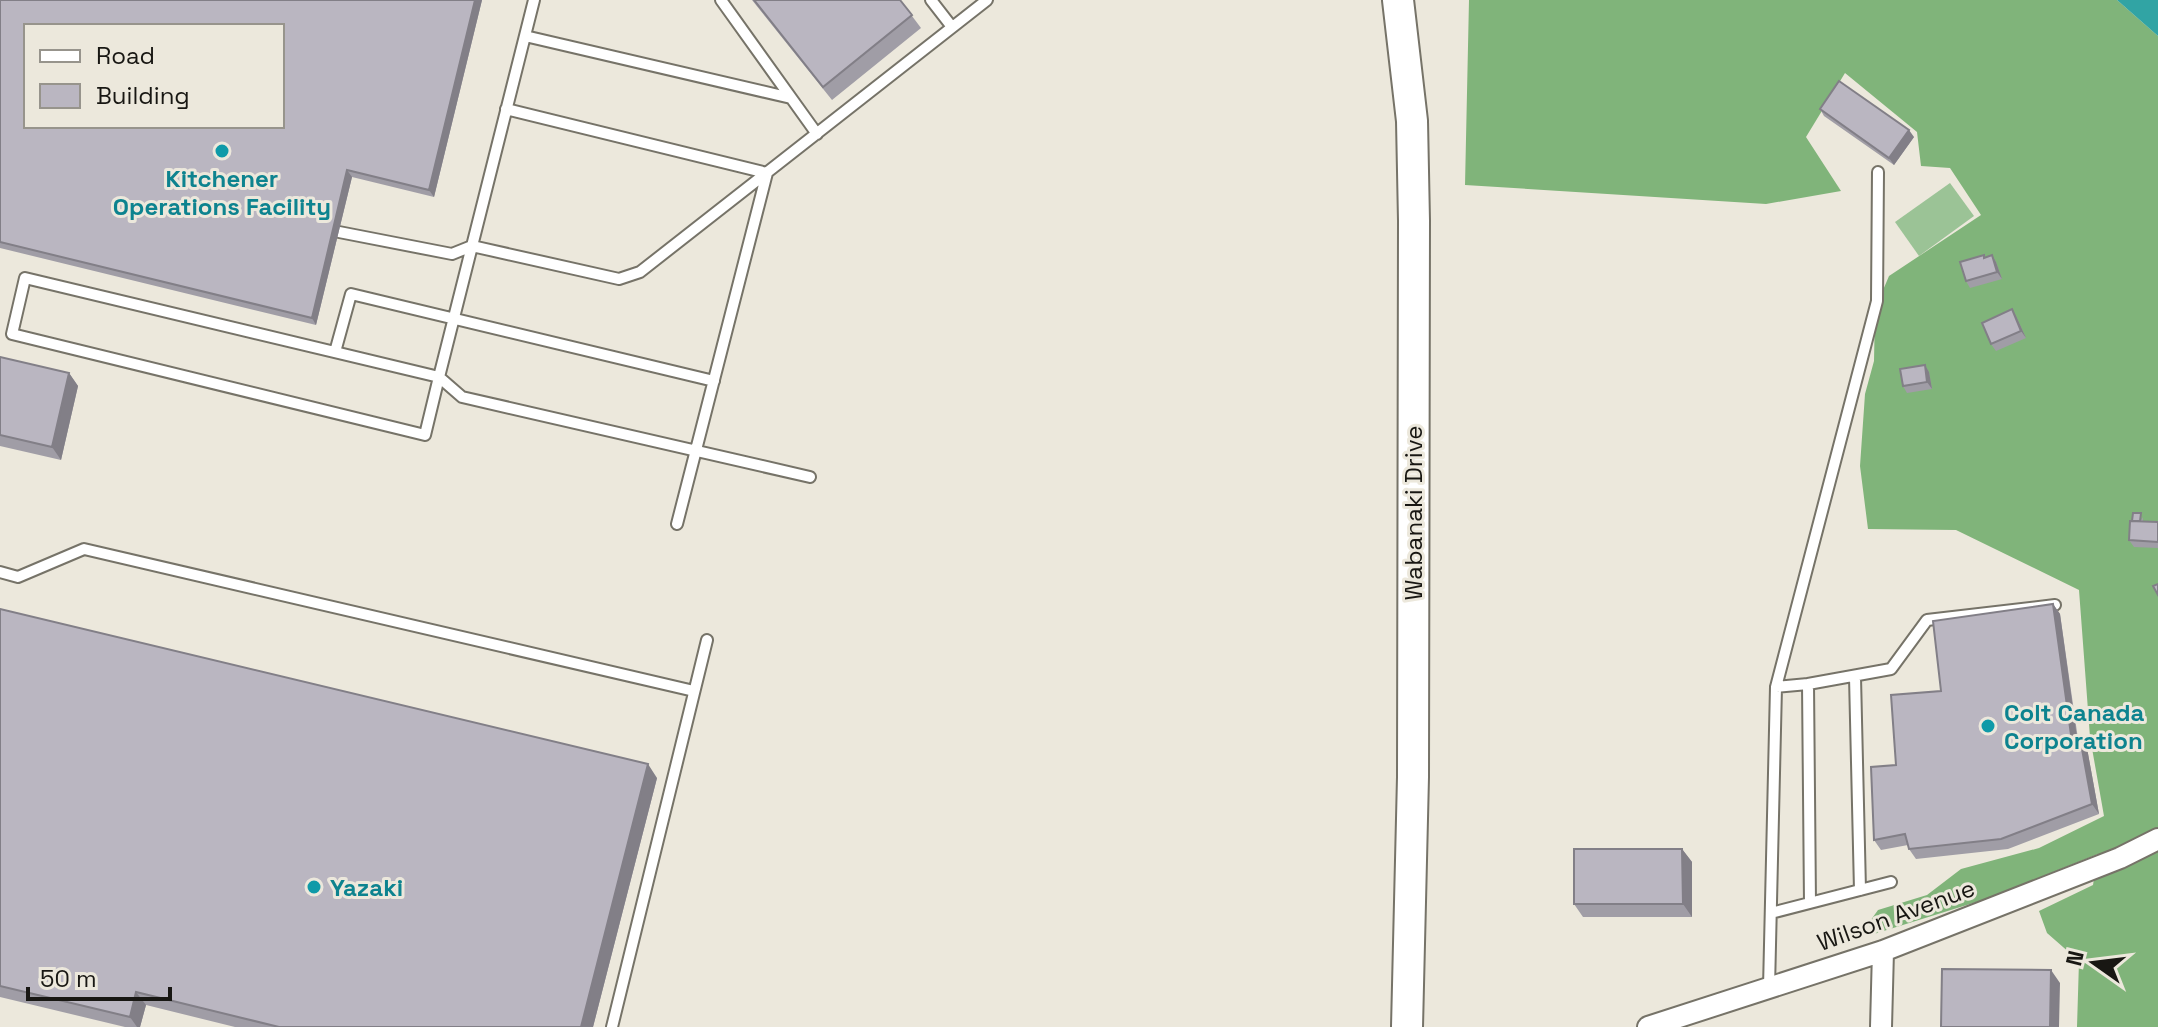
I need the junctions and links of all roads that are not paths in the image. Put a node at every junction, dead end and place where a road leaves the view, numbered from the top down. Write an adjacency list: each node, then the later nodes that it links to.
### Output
1 (534, 0): 7 (lane)
2 (721, 0): 8 (lane)
3 (931, 0): 6 (lane)
4 (987, 0): 6 (lane)
5 (1398, 0): 37 (street, Wabanaki Drive)
6 (952, 27): 10 (lane)
7 (525, 36): 8 (lane); 9 (lane)
8 (791, 98): 10 (lane)
9 (506, 109): 12 (lane); 14 (lane)
10 (817, 134): 12 (lane)
11 (1878, 172): 27 (lane)
12 (767, 173): 14 (lane); 18 (lane)
13 (339, 232): 14 (lane)
14 (472, 246): 15 (lane)
15 (454, 318): 16 (lane); 17 (lane); 18 (lane)
16 (335, 352): 17 (lane); 17 (lane)
17 (439, 377): 19 (lane)
18 (714, 381): 19 (lane)
19 (696, 451): 20 (lane); 21 (lane)
20 (810, 477)
21 (677, 524)
22 (0, 572): 28 (lane)
23 (2055, 605): 25 (lane)
24 (707, 640): 28 (lane)
25 (1855, 677): 26 (lane); 31 (lane)
26 (1808, 684): 27 (lane); 32 (lane)
27 (1776, 687): 33 (lane)
28 (694, 691): 36 (lane)
29 (2158, 839): 34 (street, Wilson Avenue)
30 (1891, 882): 31 (lane)
31 (1860, 890): 32 (lane)
32 (1810, 903): 33 (lane)
33 (1771, 913): 35 (lane)
34 (1883, 951): 35 (street, Wilson Avenue); 39 (street)
35 (1769, 988): 38 (street, Wilson Avenue)
36 (612, 1027)
37 (1407, 1027)
38 (1648, 1027)
39 (1881, 1027)

